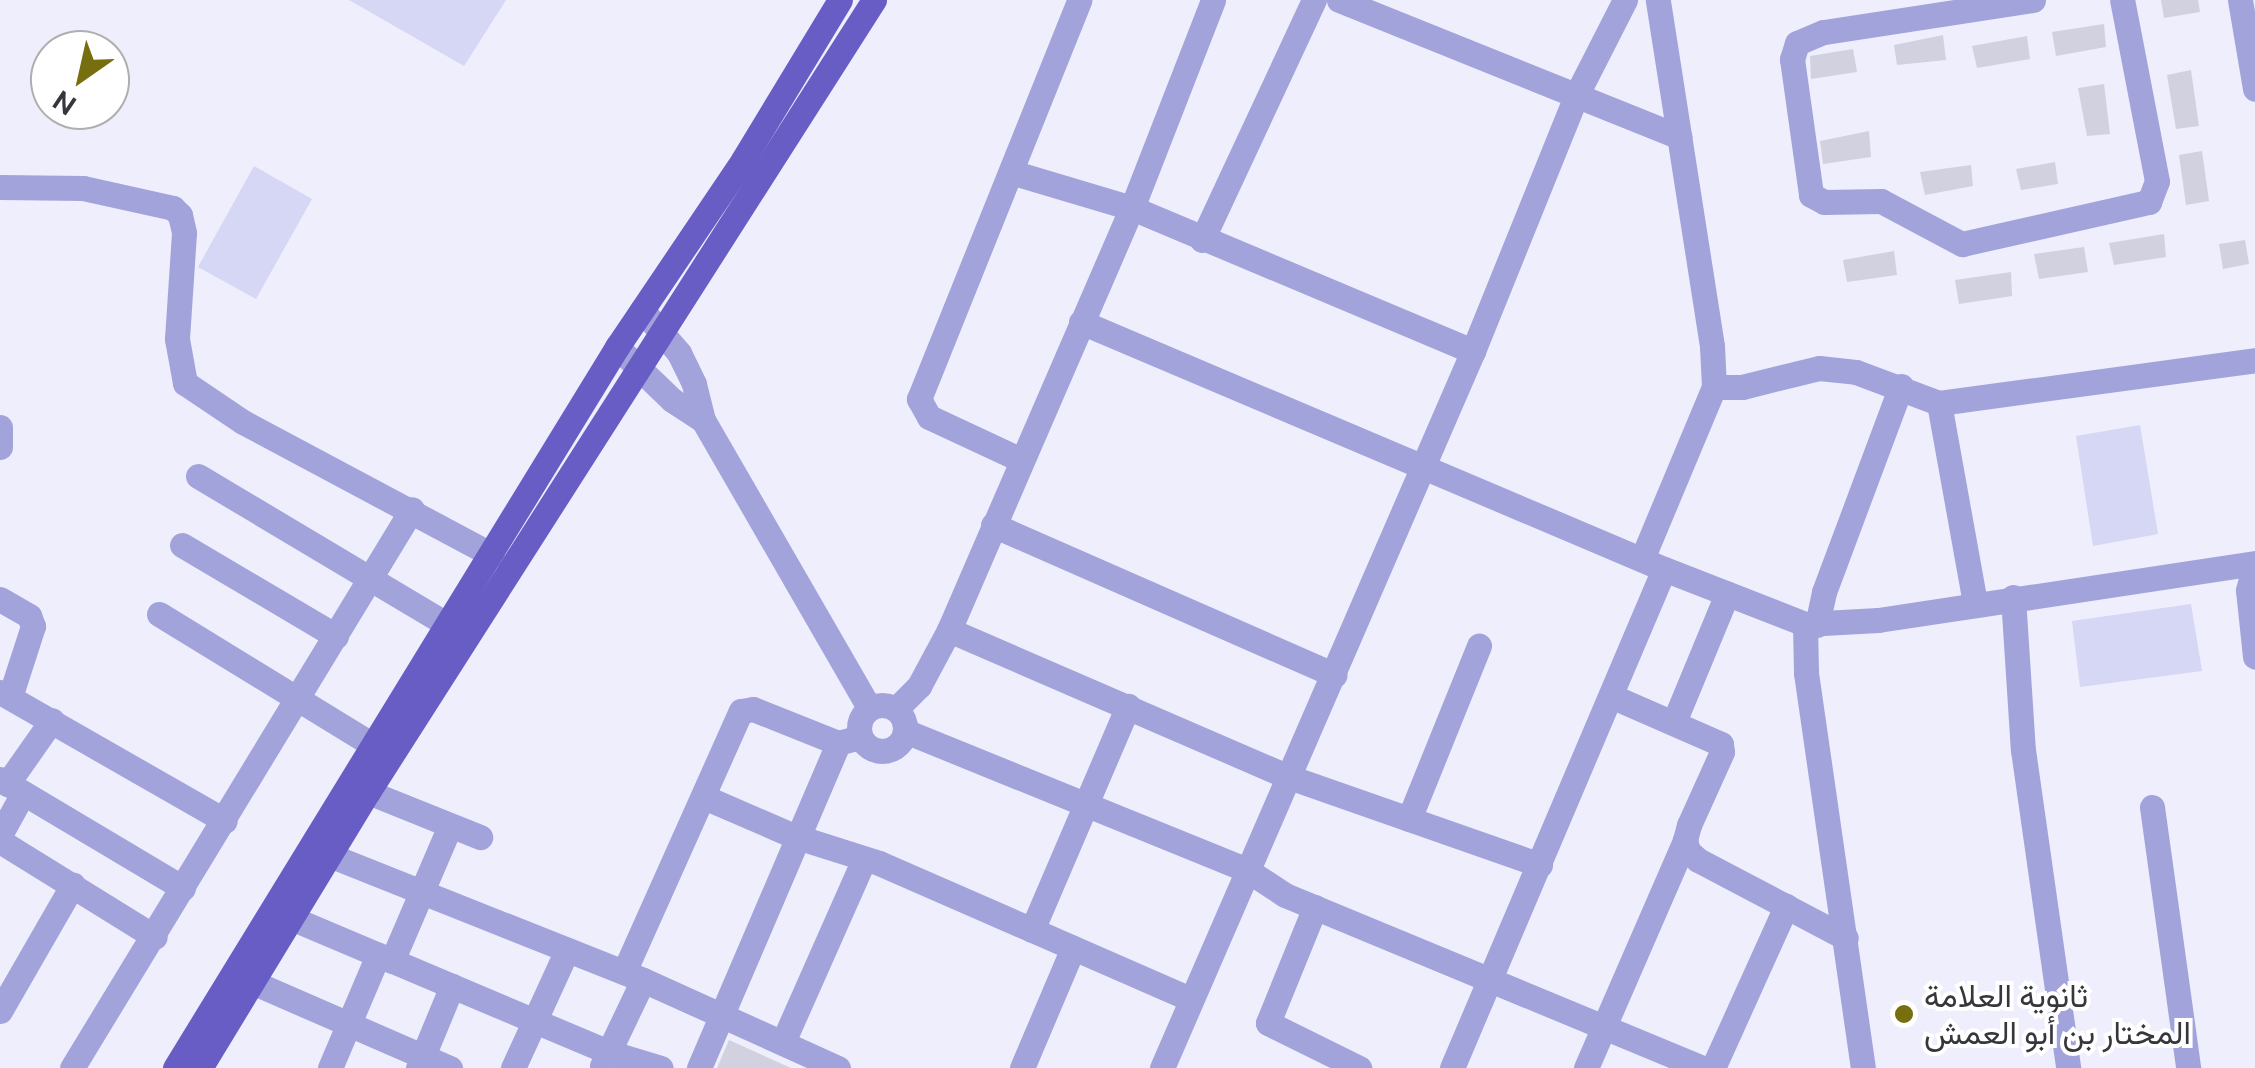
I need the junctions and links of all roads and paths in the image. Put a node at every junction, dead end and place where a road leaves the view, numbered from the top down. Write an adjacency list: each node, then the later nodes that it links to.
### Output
1 (840, 0): 19 (main road)
2 (874, 0): 21 (main road)
3 (1079, 0): 15 (street)
4 (1213, 0): 17 (street)
5 (1314, 0): 18 (street)
6 (1339, 0): 13 (street)
7 (1625, 0): 13 (street)
8 (1658, 0): 14 (street)
9 (2033, 0): 10 (street)
10 (2122, 0)
11 (2240, 0): 12 (street)
12 (2255, 89)
13 (1576, 96): 14 (street); 23 (street)
14 (1679, 137): 27 (street)
15 (1011, 172): 17 (street); 32 (street)
16 (0, 187): 35 (street)
17 (1132, 208): 18 (street); 20 (street)
18 (1202, 240): 23 (street)
19 (642, 310): 21 (street); 22 (main road)
20 (1081, 322): 32 (street); 33 (street)
21 (664, 334): 25 (main road); 29 (street)
22 (617, 347): 25 (street); 38 (main road)
23 (1473, 351): 33 (street)
24 (2255, 360): 28 (street)
25 (642, 370): 29 (street); 66 (main road)
26 (1902, 386): 27 (street); 28 (street); 48 (street)
27 (1714, 387): 39 (street)
28 (1940, 404): 45 (street)
29 (703, 420): 58 (street)
30 (0, 427): 31 (street)
31 (0, 447)
32 (1020, 459): 36 (street)
33 (1420, 468): 39 (street); 53 (street)
34 (198, 476): 41 (street)
35 (412, 509): 38 (street); 41 (street)
36 (993, 525): 49 (street); 53 (street)
37 (182, 545): 50 (street)
38 (492, 555): 47 (main road)
39 (1653, 564): 42 (street); 55 (street)
40 (2255, 564): 43 (street); 52 (street)
41 (370, 579): 47 (street); 50 (street)
42 (1727, 594): 48 (street); 61 (street)
43 (2013, 597): 45 (street); 123 (street)
44 (0, 599): 54 (street)
45 (1975, 603): 48 (street)
46 (160, 614): 56 (street)
47 (446, 624): 63 (main road)
48 (1811, 624): 89 (street)
49 (949, 630): 57 (street); 60 (street)
50 (336, 636): 56 (street)
51 (1480, 646): 70 (street)
52 (2255, 657)
53 (1334, 675): 64 (street)
54 (5, 694): 59 (street)
55 (1611, 696): 61 (street); 79 (street)
56 (299, 701): 63 (street); 71 (street)
57 (1128, 706): 64 (street); 68 (street)
58 (869, 708): 60 (street); 62 (street)
59 (52, 720): 65 (street); 71 (street)
60 (901, 720): 62 (street); 68 (street)
61 (1674, 722): 76 (street)
62 (849, 740): 67 (street); 73 (street)
63 (372, 745): 108 (main road)
64 (1289, 776): 70 (street); 80 (street)
65 (10, 786): 75 (street); 82 (street)
66 (368, 792): 72 (street); 77 (main road)
67 (704, 797): 73 (street); 93 (street)
68 (1085, 807): 80 (street); 87 (street)
69 (2152, 807): 124 (street)
70 (1409, 819): 79 (street)
71 (225, 822): 82 (street)
72 (450, 828): 74 (street); 83 (street)
73 (794, 836): 78 (street); 99 (street)
74 (480, 837)
75 (0, 838): 81 (street)
76 (1685, 840): 84 (street); 102 (street)
77 (330, 855): 83 (street); 86 (main road)
78 (864, 859): 87 (street); 103 (street)
79 (1540, 865): 94 (street)
80 (1247, 870): 85 (street); 97 (street)
81 (73, 884): 88 (street); 98 (street)
82 (183, 888): 88 (street)
83 (421, 894): 91 (street); 92 (street)
84 (1786, 906): 89 (street); 121 (street)
85 (1315, 907): 94 (street); 117 (street)
86 (291, 918): 92 (street); 95 (main road)
87 (1032, 930): 90 (street)
88 (155, 936): 107 (street)
89 (1846, 938): 122 (street)
90 (1073, 948): 97 (street); 115 (street)
91 (567, 950): 93 (street); 100 (street)
92 (385, 958): 96 (street); 101 (street)
93 (634, 976): 99 (street); 104 (street)
94 (1492, 978): 102 (street); 118 (street)
95 (252, 982): 101 (street); 109 (main road)
96 (452, 986): 100 (street); 105 (street)
97 (1192, 999): 116 (street)
98 (0, 1010)
99 (722, 1014): 103 (street); 114 (street)
100 (534, 1021): 104 (street); 112 (street)
101 (348, 1024): 105 (street); 110 (street)
102 (1604, 1025): 119 (street); 120 (street)
103 (783, 1042): 106 (street)
104 (605, 1060): 113 (street)
105 (421, 1062): 111 (street)
106 (827, 1066)
107 (72, 1068)
108 (175, 1068)
109 (200, 1068)
110 (330, 1068)
111 (450, 1068)
112 (514, 1068)
113 (660, 1068)
114 (699, 1068)
115 (1022, 1068)
116 (1162, 1068)
117 (1359, 1068)
118 (1452, 1068)
119 (1586, 1068)
120 (1703, 1068)
121 (1713, 1068)
122 (1863, 1068)
123 (2068, 1068)
124 (2188, 1068)

